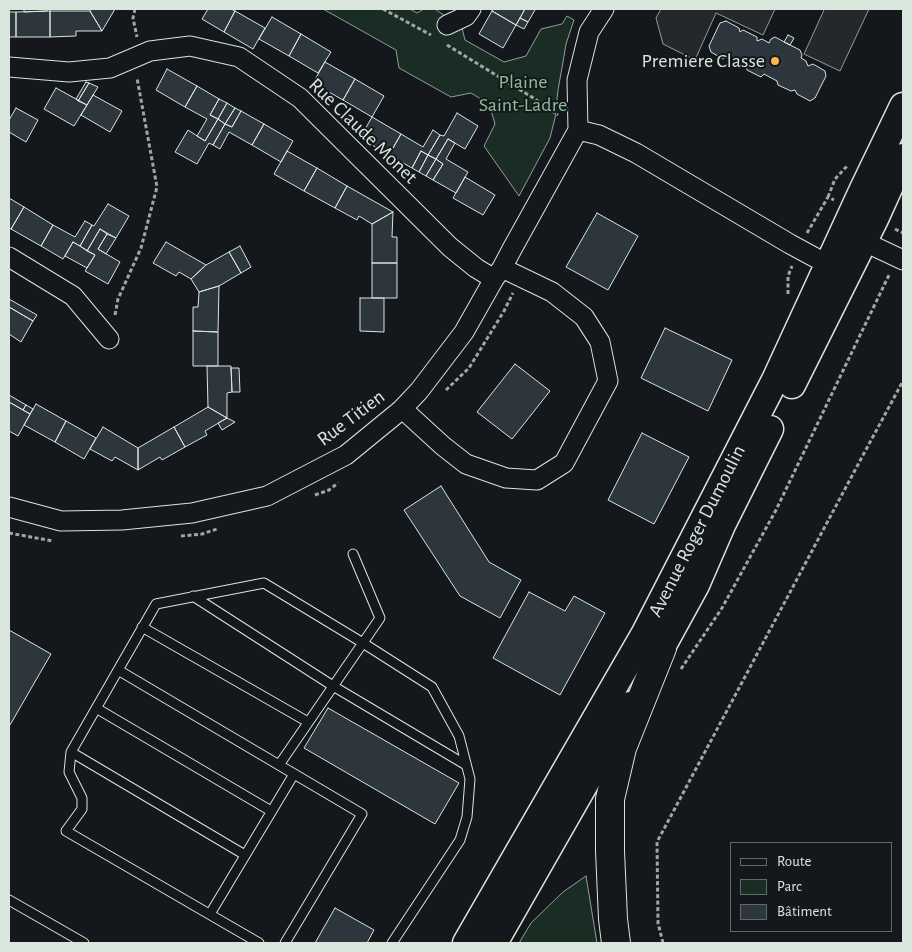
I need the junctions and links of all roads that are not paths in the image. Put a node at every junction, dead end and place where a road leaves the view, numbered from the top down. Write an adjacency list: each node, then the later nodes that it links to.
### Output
1 (471, 9): 3 (street)
2 (604, 9): 6 (street)
3 (443, 33)
4 (9, 67): 12 (street, Rue Claude Monet)
5 (903, 106): 8 (main road, Avenue Roger Dumoulin)
6 (578, 130): 11 (street); 12 (street, Rue Titien)
7 (903, 157): 8 (main road, Avenue Roger Dumoulin)
8 (854, 228): 10 (street); 11 (main road, Avenue Roger Dumoulin)
9 (9, 257): 13 (street)
10 (900, 259)
11 (838, 269): 20 (main road, Avenue Roger Dumoulin); 37 (main road, Avenue Roger Dumoulin)
12 (498, 273): 14 (street, Rue Titien); 14 (street, Rue Claude Monet)
13 (109, 339)
14 (402, 410): 15 (street, Rue Titien)
15 (9, 506)
16 (353, 554): 19 (lane)
17 (193, 596): 18 (lane); 19 (lane); 22 (lane)
18 (142, 627): 21 (lane); 24 (lane)
19 (363, 643): 22 (lane); 27 (lane)
20 (662, 648): 38 (main road, Avenue Roger Dumoulin); 39 (highway)
21 (118, 670): 23 (lane); 26 (lane)
22 (333, 686): 24 (lane); 27 (lane)
23 (96, 708): 25 (lane); 29 (lane)
24 (308, 722): 26 (lane)
25 (71, 752): 30 (lane); 32 (lane)
26 (279, 765): 28 (lane)
27 (466, 765): 36 (lane)
28 (294, 774): 29 (lane); 35 (lane)
29 (272, 812): 30 (lane)
30 (245, 855): 32 (lane)
31 (9, 900): 33 (lane)
32 (210, 914): 34 (lane)
33 (84, 943)
34 (259, 943)
35 (286, 943)
36 (392, 943)
37 (466, 943)
38 (494, 943)
39 (616, 943)

